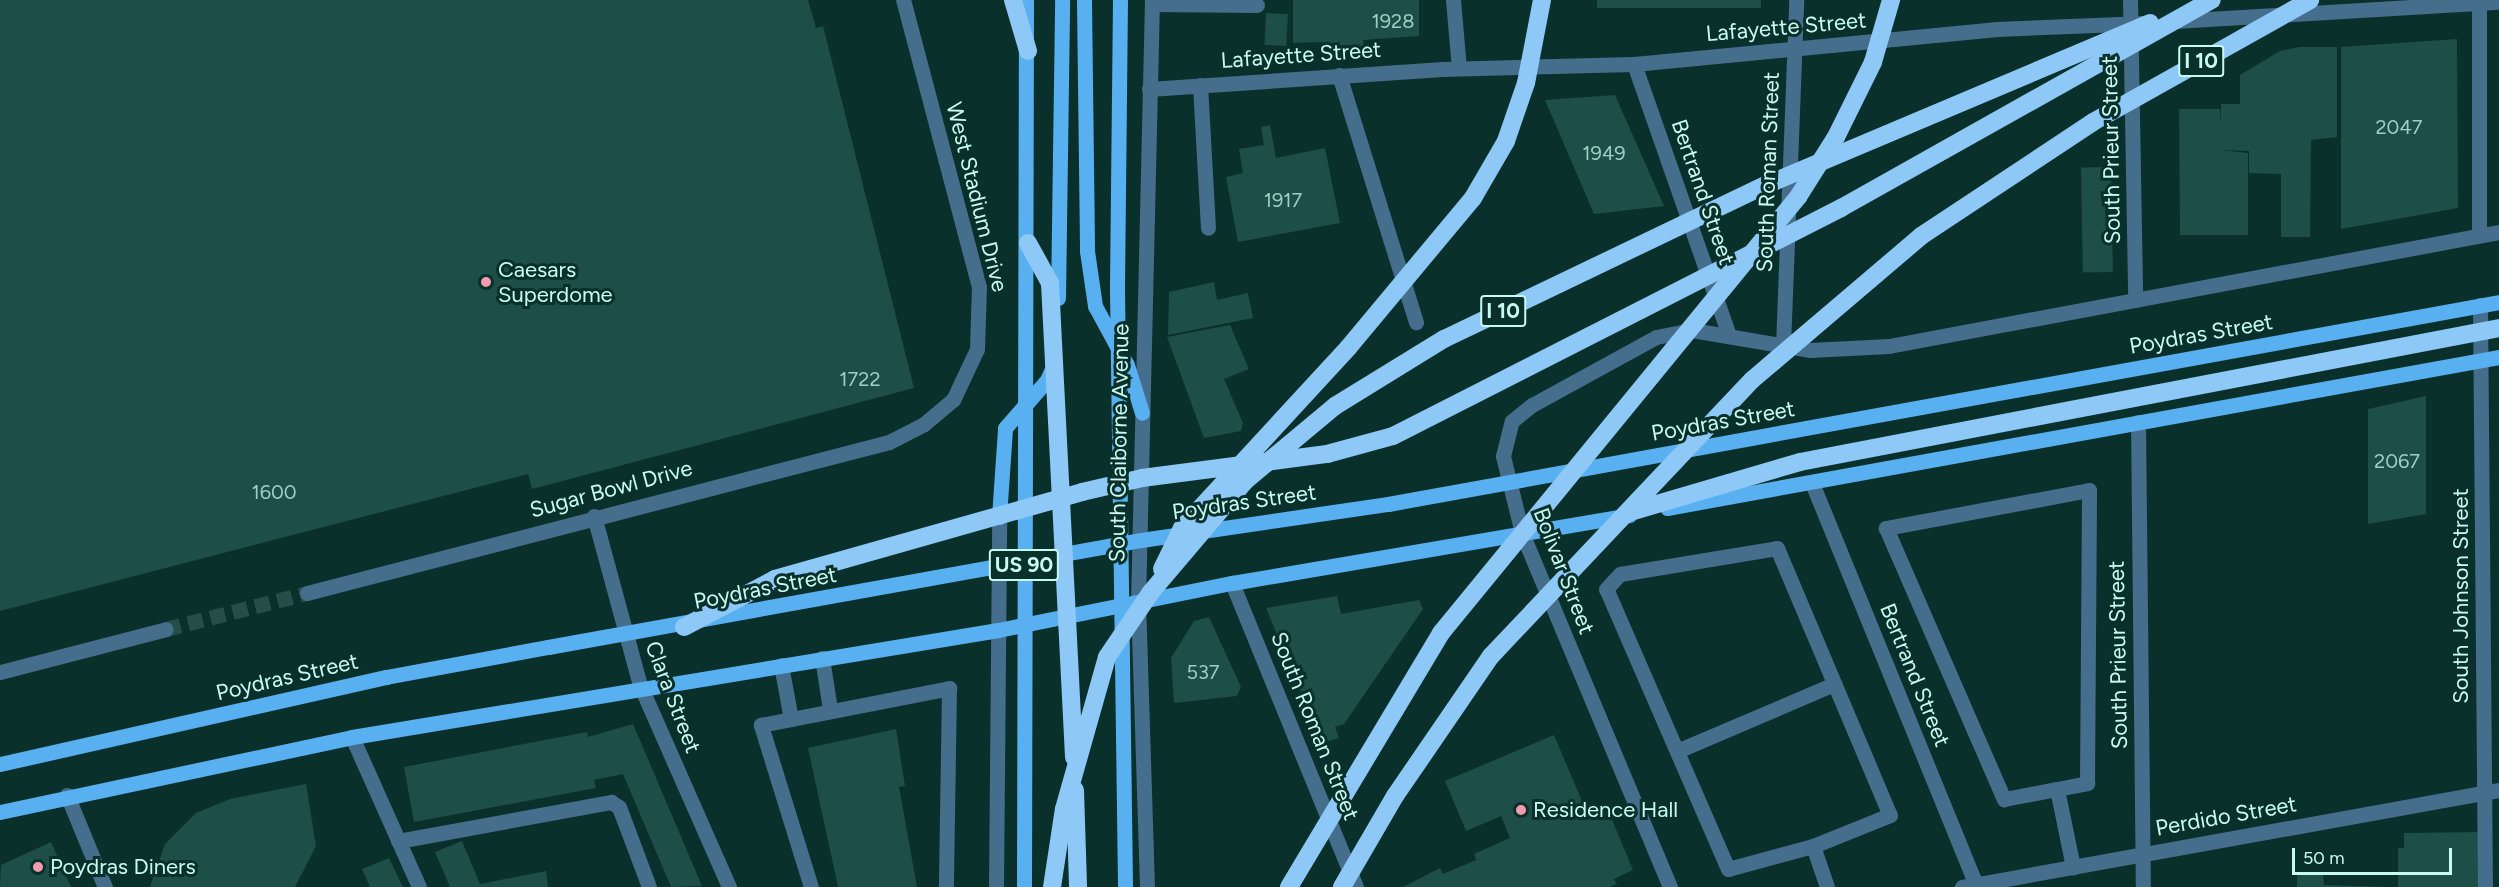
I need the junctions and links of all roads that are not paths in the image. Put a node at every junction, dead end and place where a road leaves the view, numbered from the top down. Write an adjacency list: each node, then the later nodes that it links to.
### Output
1 (903, 0): 42 (street, West Stadium Drive)
2 (1013, 0): 20 (highway)
3 (1026, 0): 20 (main road, US 90)
4 (1062, 0): 47 (main road)
5 (1084, 0): 40 (main road)
6 (1120, 0): 88 (main road, South Claiborne Avenue)
7 (1453, 0): 22 (street)
8 (1542, 0): 54 (highway)
9 (1796, 0): 19 (street, South Roman Street)
10 (1891, 0): 90 (highway)
11 (2130, 0): 18 (street, South Prieur Street)
12 (2210, 0): 43 (highway); 54 (highway, I 10)
13 (2310, 0): 91 (highway, I 10)
14 (1152, 2): 17 (street); 25 (street, South Claiborne Avenue)
15 (2499, 3): 16 (street, Lafayette Street)
16 (2479, 4): 18 (street, Lafayette Street); 28 (street)
17 (1257, 5)
18 (2130, 23): 19 (street, Lafayette Street); 30 (street, South Prieur Street)
19 (1795, 50): 21 (street, Lafayette Street); 37 (street, South Roman Street)
20 (1028, 51): 29 (main road, US 90)
21 (1634, 64): 22 (street, Lafayette Street); 35 (street, Bertrand Street)
22 (1459, 68): 23 (street, Lafayette Street)
23 (1339, 75): 24 (street, Lafayette Street); 33 (street)
24 (1200, 85): 25 (street, Lafayette Street); 26 (street)
25 (1149, 89): 40 (street, South Claiborne Avenue)
26 (1208, 228)
27 (2499, 232): 28 (street, Poydras Street)
28 (2479, 235): 30 (street, Poydras Street)
29 (1028, 243): 85 (main road, US 90); 87 (highway)
30 (2135, 300): 37 (street, Poydras Street)
31 (2499, 302): 32 (main road, Poydras Street)
32 (2480, 305): 39 (street, South Johnson Street); 44 (main road, Poydras Street)
33 (1416, 322)
34 (2499, 328): 48 (highway)
35 (1729, 335): 36 (street, Poydras Street); 37 (street, Poydras Street)
36 (1656, 337): 44 (street, Bolivar Street)
37 (1783, 346)
38 (2499, 357): 39 (main road)
39 (2482, 360): 41 (main road); 70 (street, South Johnson Street)
40 (1142, 413): 43 (street, South Claiborne Avenue)
41 (2138, 422): 45 (main road); 75 (street, South Prieur Street)
42 (924, 424): 46 (street, Sugar Bowl Drive)
43 (1142, 478): 47 (highway); 50 (street, South Claiborne Avenue)
44 (1508, 483): 49 (street, Bolivar Street); 50 (main road, Poydras Street)
45 (1812, 483): 48 (main road); 77 (street, Bertrand Street)
46 (594, 516): 53 (street, Sugar Bowl Drive); 58 (street, Clara Street)
47 (999, 517): 51 (street); 55 (highway)
48 (1612, 518): 49 (main road)
49 (1522, 533): 52 (main road); 93 (street, Bolivar Street)
50 (1141, 540): 51 (main road, Poydras Street); 54 (street, South Claiborne Avenue)
51 (999, 565): 55 (main road, Poydras Street); 57 (street)
52 (1232, 583): 54 (main road); 92 (street, South Roman Street)
53 (307, 593)
54 (1145, 597): 57 (main road); 86 (highway, I 10); 89 (street, South Claiborne Avenue)
55 (684, 627): 58 (main road, Poydras Street)
56 (166, 629): 61 (street)
57 (998, 630): 59 (main road); 84 (street)
58 (626, 636): 63 (street, Clara Street); 68 (main road, Poydras Street)
59 (822, 658): 60 (main road); 64 (street)
60 (781, 665): 63 (main road); 65 (street)
61 (0, 672)
62 (1834, 684): 67 (street); 67 (street); 74 (street)
63 (640, 686): 66 (main road); 81 (street, Clara Street)
64 (830, 709): 65 (street); 83 (street)
65 (791, 718): 82 (street)
66 (352, 737): 71 (main road); 73 (street)
67 (1677, 751): 74 (street)
68 (0, 764)
69 (2057, 789): 69 (street); 76 (street)
70 (2492, 791): 75 (street, Perdido Street); 96 (street, South Johnson Street)
71 (67, 795): 72 (main road); 78 (street)
72 (0, 812)
73 (398, 841): 79 (street); 80 (street)
74 (1813, 846): 94 (street)
75 (2143, 854): 76 (street, Perdido Street); 95 (street, South Prieur Street)
76 (2073, 867): 77 (street, Perdido Street)
77 (1969, 886)
78 (105, 887)
79 (419, 887)
80 (649, 887)
81 (729, 887)
82 (811, 887)
83 (946, 887)
84 (996, 887)
85 (1024, 887)
86 (1052, 887)
87 (1078, 887)
88 (1125, 887)
89 (1147, 887)
90 (1289, 887)
91 (1342, 887)
92 (1356, 887)
93 (1670, 887)
94 (1827, 887)
95 (2142, 887)
96 (2485, 887)

